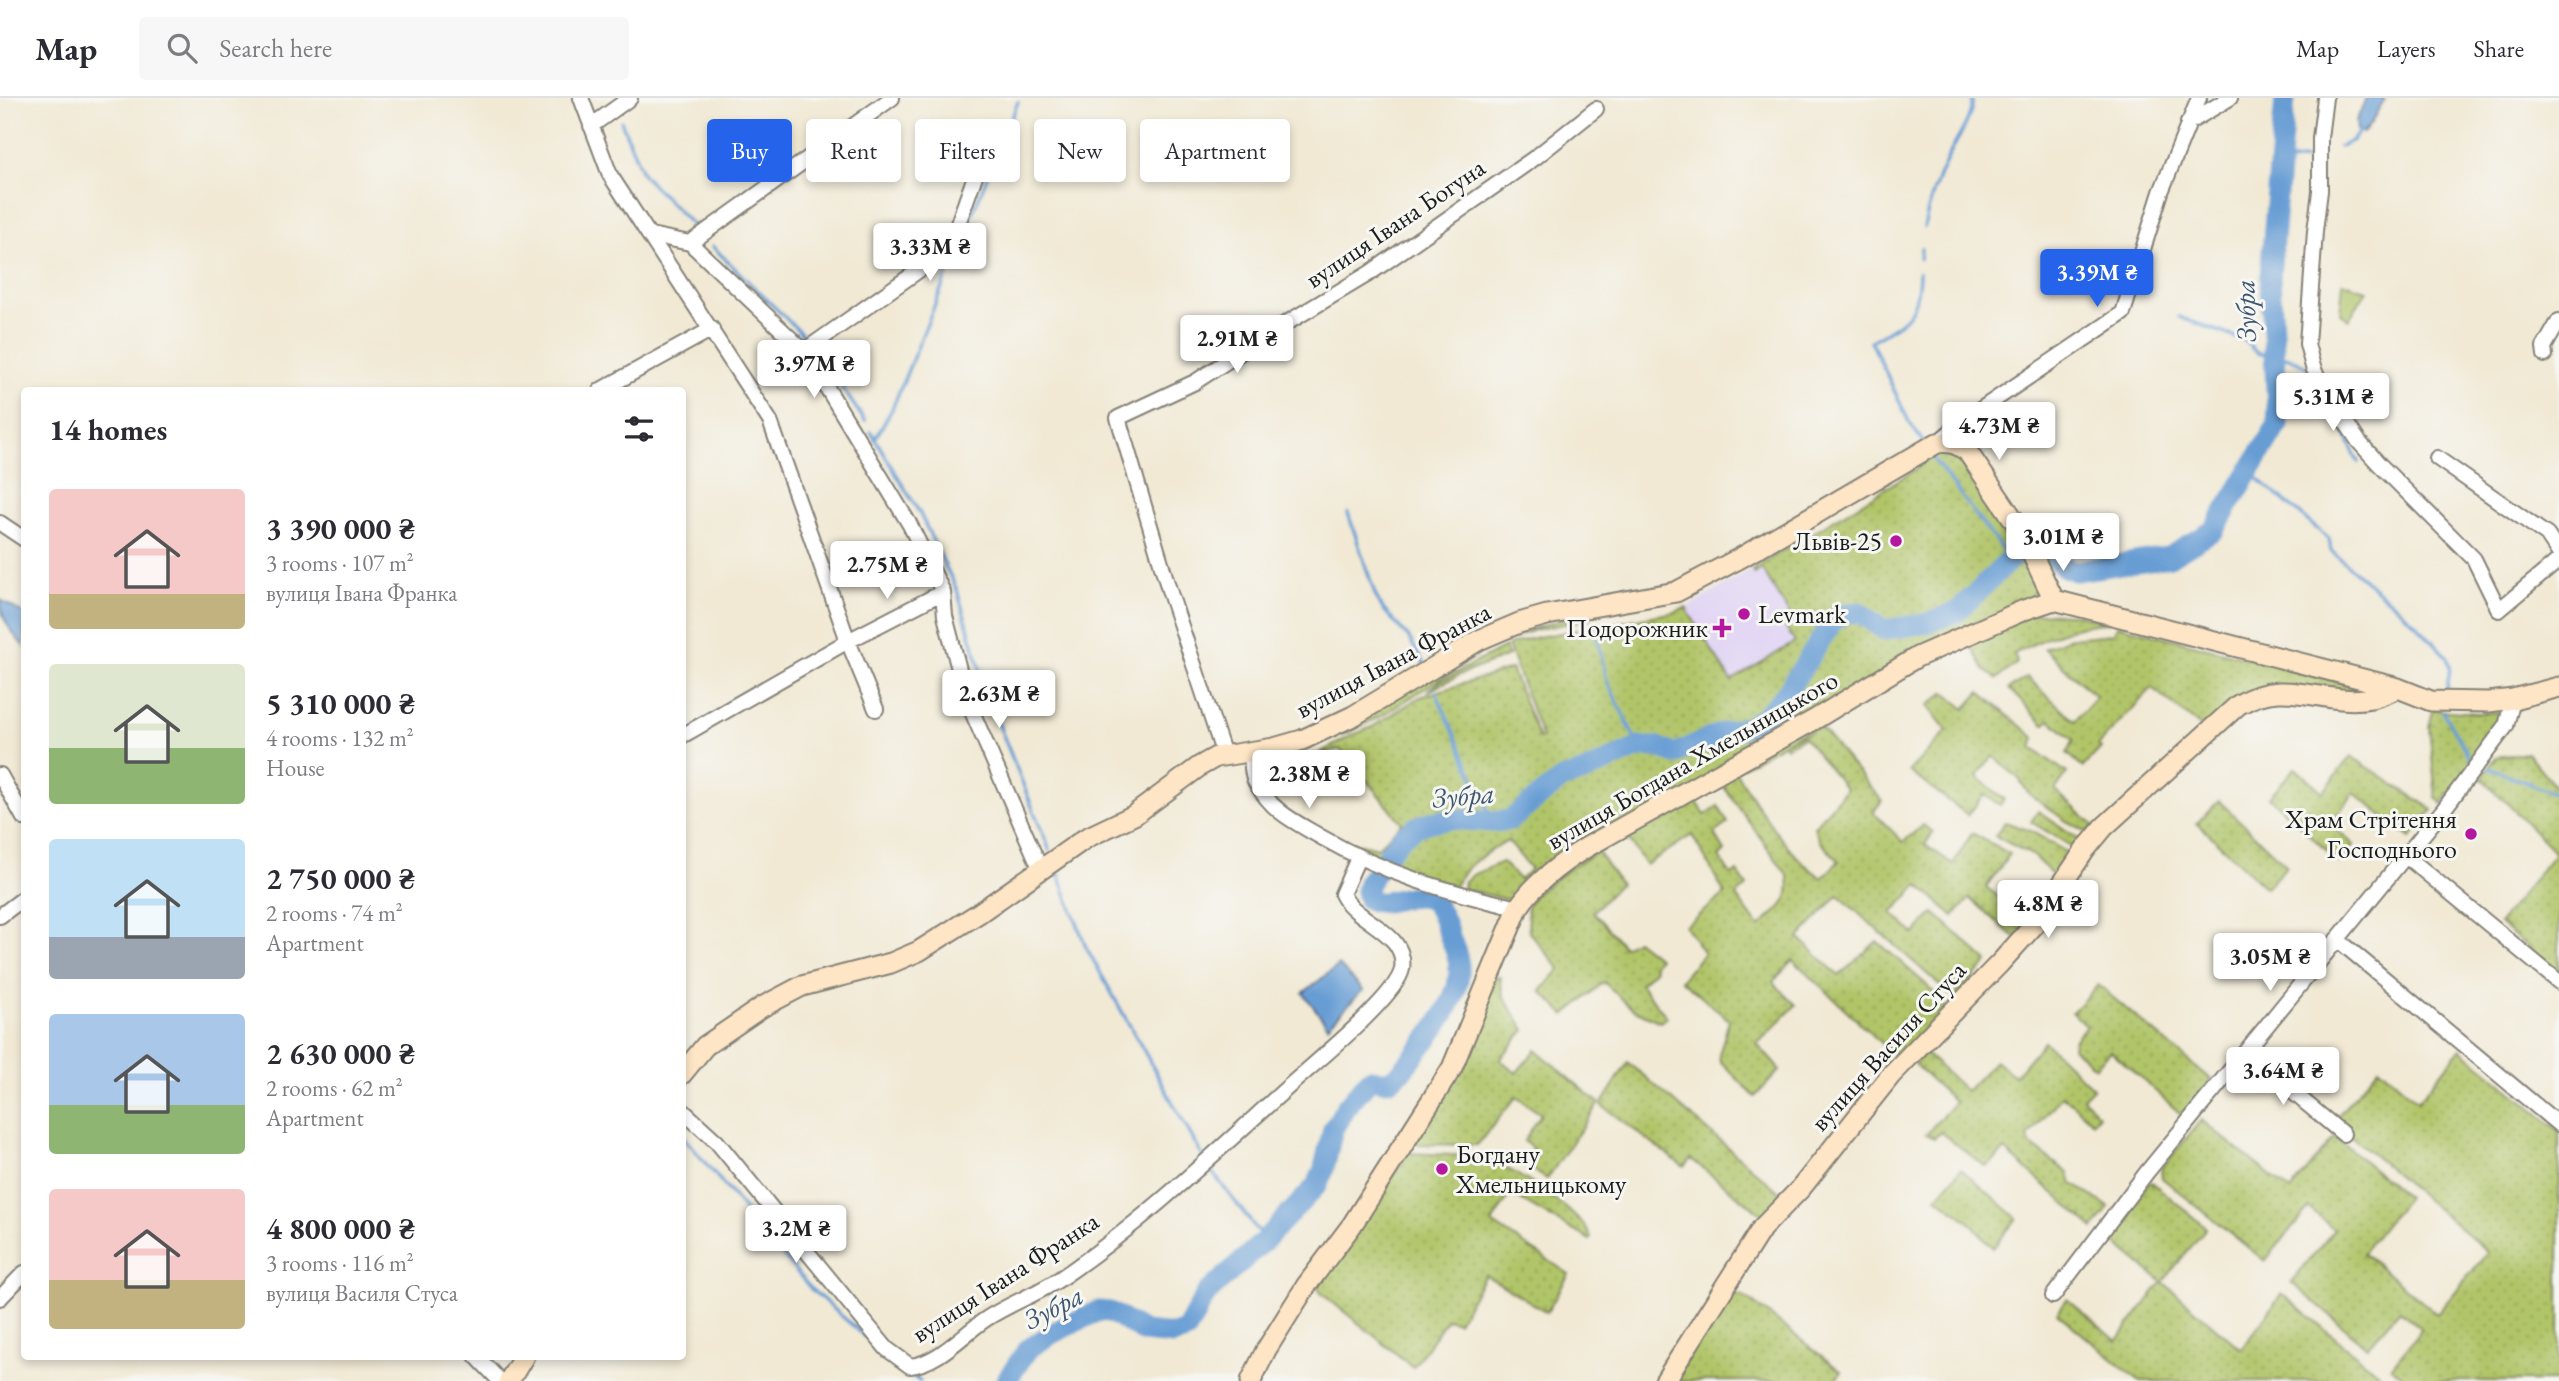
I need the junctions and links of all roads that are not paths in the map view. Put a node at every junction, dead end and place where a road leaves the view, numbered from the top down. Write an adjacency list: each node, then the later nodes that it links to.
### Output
1 (581, 98): 9 (street)
2 (630, 98): 9 (street)
3 (892, 98): 12 (street)
4 (2199, 98): 8 (street, вулиця Івана Франка)
5 (2230, 98): 8 (street)
6 (2325, 98): 23 (street)
7 (1596, 109): 33 (street, вулиця Івана Богуна)
8 (2188, 123): 18 (street, вулиця Івана Франка)
9 (591, 126): 11 (street)
10 (973, 182): 15 (street)
11 (650, 235): 12 (street); 14 (street)
12 (690, 243): 15 (street)
13 (2559, 321): 16 (street)
14 (712, 329): 17 (street); 26 (street)
15 (804, 351): 24 (street)
16 (2545, 355)
17 (606, 387)
18 (1937, 443): 25 (street); 32 (street, вулиця Івана Франка)
19 (2437, 457): 22 (street)
20 (0, 523): 21 (street)
21 (21, 537)
22 (2559, 553)
23 (2559, 560)
24 (943, 592): 26 (street); 38 (street)
25 (2054, 600): 28 (street); 40 (street, вулиця Богдана Хмельницького)
26 (848, 641): 30 (street); 31 (street)
27 (2559, 687): 29 (street)
28 (2398, 688): 29 (street); 57 (street, вулиця Василя Стуса)
29 (2512, 699): 36 (street)
30 (876, 709)
31 (686, 734)
32 (1251, 751): 33 (street, вулиця Івана Франка); 37 (street)
33 (1224, 755): 38 (street, вулиця Івана Франка)
34 (0, 775): 35 (street)
35 (21, 813)
36 (2406, 856): 42 (street); 43 (street)
37 (1364, 861): 40 (street); 46 (street, вулиця Івана Франка)
38 (1041, 870): 45 (street, вулиця Івана Франка)
39 (21, 900): 41 (street)
40 (1518, 908): 56 (street, вулиця Богдана Хмельницького)
41 (0, 916)
42 (2337, 939): 44 (street); 47 (street)
43 (2559, 982)
44 (2245, 1052): 48 (street); 50 (street)
45 (686, 1069)
46 (686, 1114)
47 (2558, 1124)
48 (2343, 1134)
49 (21, 1276): 51 (street)
50 (2053, 1296)
51 (0, 1298)
52 (480, 1360): 54 (street)
53 (522, 1360): 55 (street)
54 (500, 1381)
55 (509, 1381)
56 (1251, 1381)
57 (1665, 1381)

